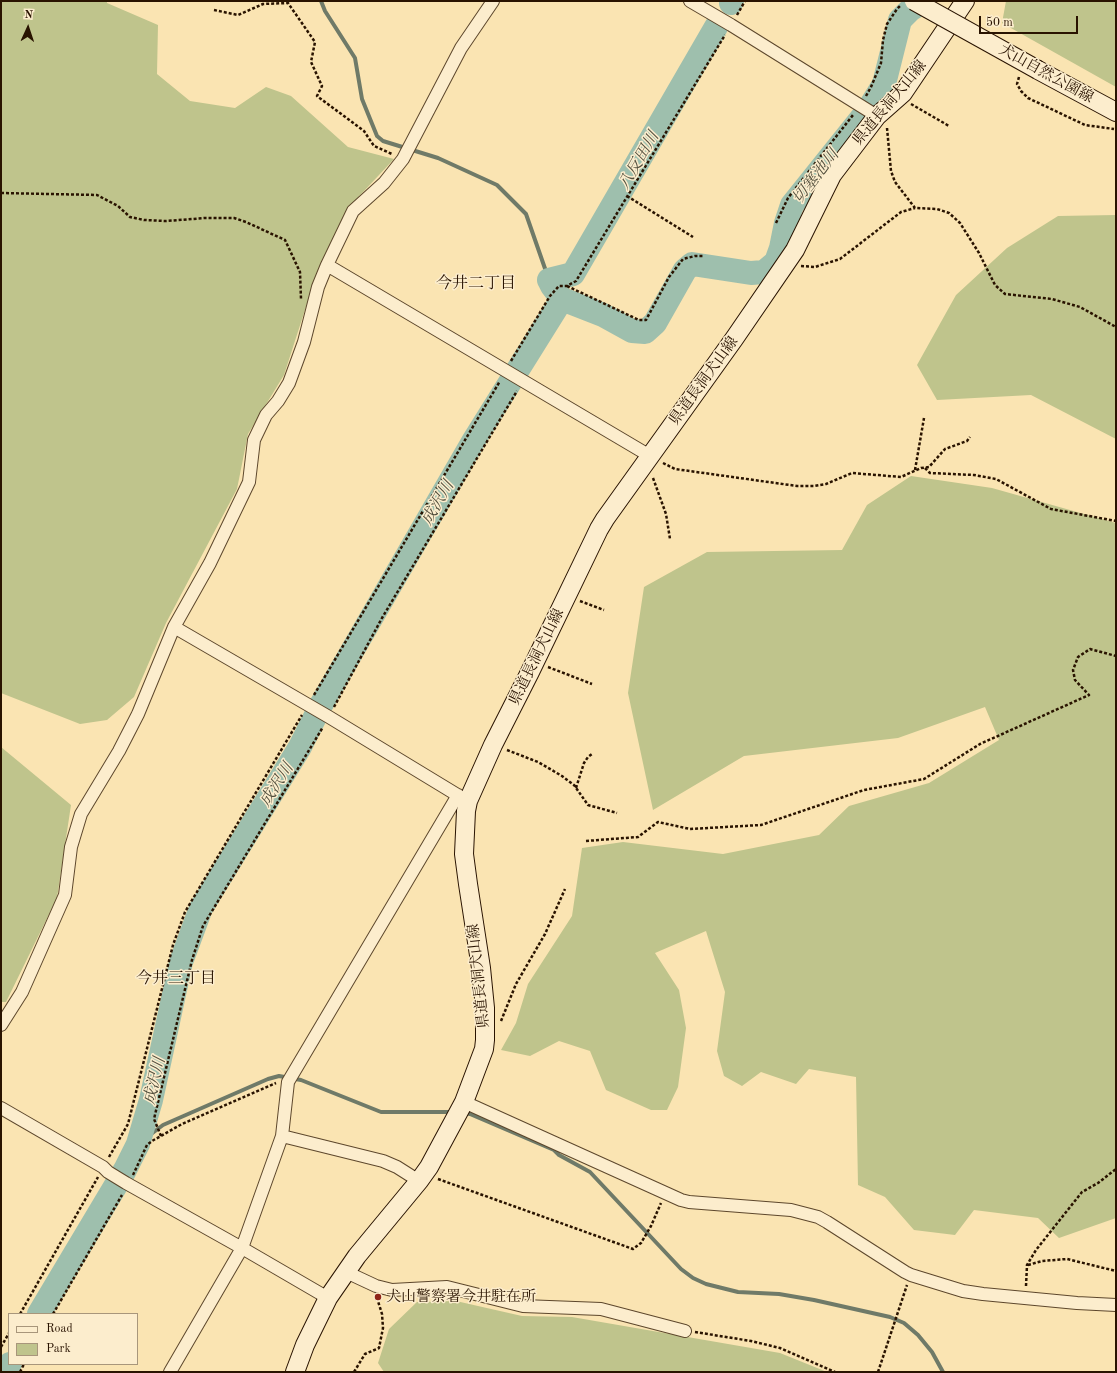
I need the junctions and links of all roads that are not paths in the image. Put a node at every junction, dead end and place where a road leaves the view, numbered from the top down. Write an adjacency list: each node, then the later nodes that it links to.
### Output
1 (494, 1): 7 (street)
2 (690, 1): 5 (street)
3 (965, 1): 5 (main road, 県道長洞犬山線)
4 (908, 3): 6 (main road, 犬山自然公園線, bridge)
5 (888, 106): 8 (main road, 県道長洞犬山線)
6 (1115, 121)
7 (327, 265): 8 (street); 9 (street)
8 (646, 462): 10 (main road, 県道長洞犬山線)
9 (174, 627): 10 (street); 11 (street)
10 (463, 798): 12 (main road, 県道長洞犬山線); 14 (street)
11 (1, 1025)
12 (464, 1102): 15 (main road, 県道長洞犬山線); 19 (street)
13 (1, 1108): 16 (street)
14 (282, 1136): 15 (street); 16 (street)
15 (422, 1177): 17 (main road, 県道長洞犬山線)
16 (242, 1248): 18 (street); 21 (street)
17 (346, 1272): 18 (main road, 県道長洞犬山線); 20 (street)
18 (328, 1298): 22 (main road, 県道長洞犬山線)
19 (1116, 1305)
20 (685, 1331)
21 (170, 1372)
22 (295, 1372)

